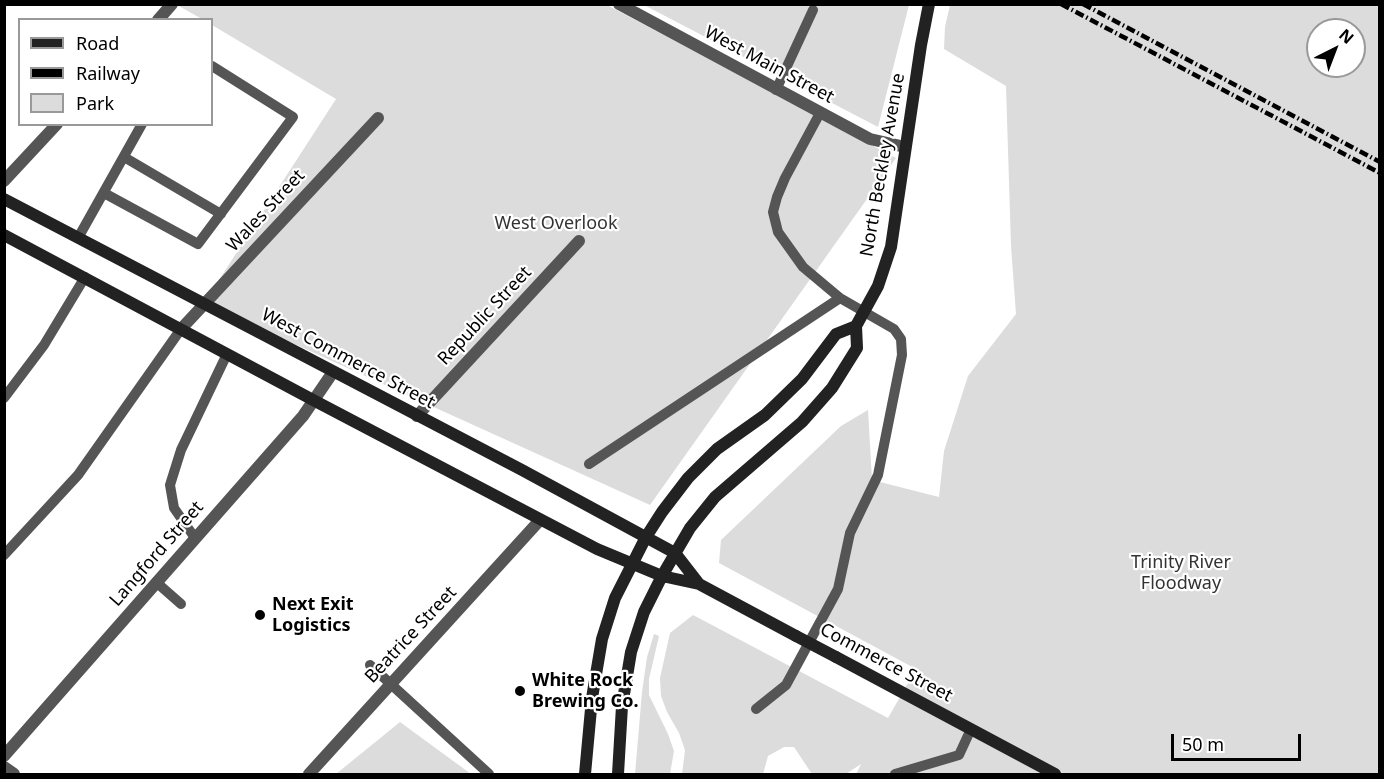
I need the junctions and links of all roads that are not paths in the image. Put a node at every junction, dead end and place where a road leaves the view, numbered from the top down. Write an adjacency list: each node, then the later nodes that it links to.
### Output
1 (172, 4): 5 (street)
2 (619, 4): 7 (street, West Main Street)
3 (929, 4): 12 (main road, North Beckley Avenue)
4 (813, 10): 7 (lane)
5 (160, 18)
6 (213, 67): 17 (lane)
7 (776, 90): 8 (street, West Main Street)
8 (820, 113): 12 (street, West Main Street); 22 (lane)
9 (378, 118): 23 (street, Wales Street)
10 (55, 126): 14 (street)
11 (141, 126): 13 (lane)
12 (906, 147): 24 (main road, North Beckley Avenue)
13 (124, 157): 15 (lane); 17 (lane)
14 (4, 181)
15 (104, 193): 17 (lane); 19 (lane)
16 (4, 199): 19 (main road, West Commerce Street)
17 (221, 214)
18 (4, 235): 21 (main road)
19 (78, 238): 23 (main road, West Commerce Street)
20 (579, 241): 31 (street, Republic Street)
21 (85, 277): 26 (main road); 29 (lane)
22 (840, 298): 24 (lane); 32 (lane)
23 (204, 303): 26 (street, Wales Street); 28 (main road, West Commerce Street)
24 (864, 312): 25 (main road, North Beckley Avenue); 45 (lane)
25 (856, 326): 34 (main road, North Beckley Avenue); 36 (main road, North Beckley Avenue)
26 (180, 329): 27 (main road); 37 (lane)
27 (227, 354): 30 (main road); 35 (lane)
28 (333, 372): 30 (street, Langford Street); 31 (main road, West Commerce Street)
29 (4, 399)
30 (315, 401): 33 (main road); 35 (street, Langford Street)
31 (417, 416): 34 (main road, West Commerce Street)
32 (589, 464)
33 (540, 520): 38 (main road); 44 (street, Beatrice Street)
34 (646, 537): 36 (main road, West Commerce Street); 38 (main road, North Beckley Avenue)
35 (195, 538): 40 (street, Langford Street)
36 (675, 553): 39 (main road, North Beckley Avenue); 41 (main road, Commerce Street)
37 (4, 555)
38 (631, 565): 39 (main road); 52 (main road, North Beckley Avenue)
39 (662, 576): 41 (main road, Commerce Street); 53 (main road, North Beckley Avenue)
40 (156, 582): 42 (lane); 47 (street, Langford Street)
41 (699, 584): 46 (main road, Commerce Street, bridge)
42 (181, 604)
43 (370, 665): 44 (lane)
44 (391, 684): 50 (street, Beatrice Street); 51 (lane)
45 (756, 709)
46 (971, 729): 54 (lane); 55 (main road, Commerce Street)
47 (4, 756)
48 (4, 767): 49 (street)
49 (14, 774)
50 (309, 774)
51 (489, 774)
52 (585, 774)
53 (618, 774)
54 (895, 774)
55 (1055, 774)

